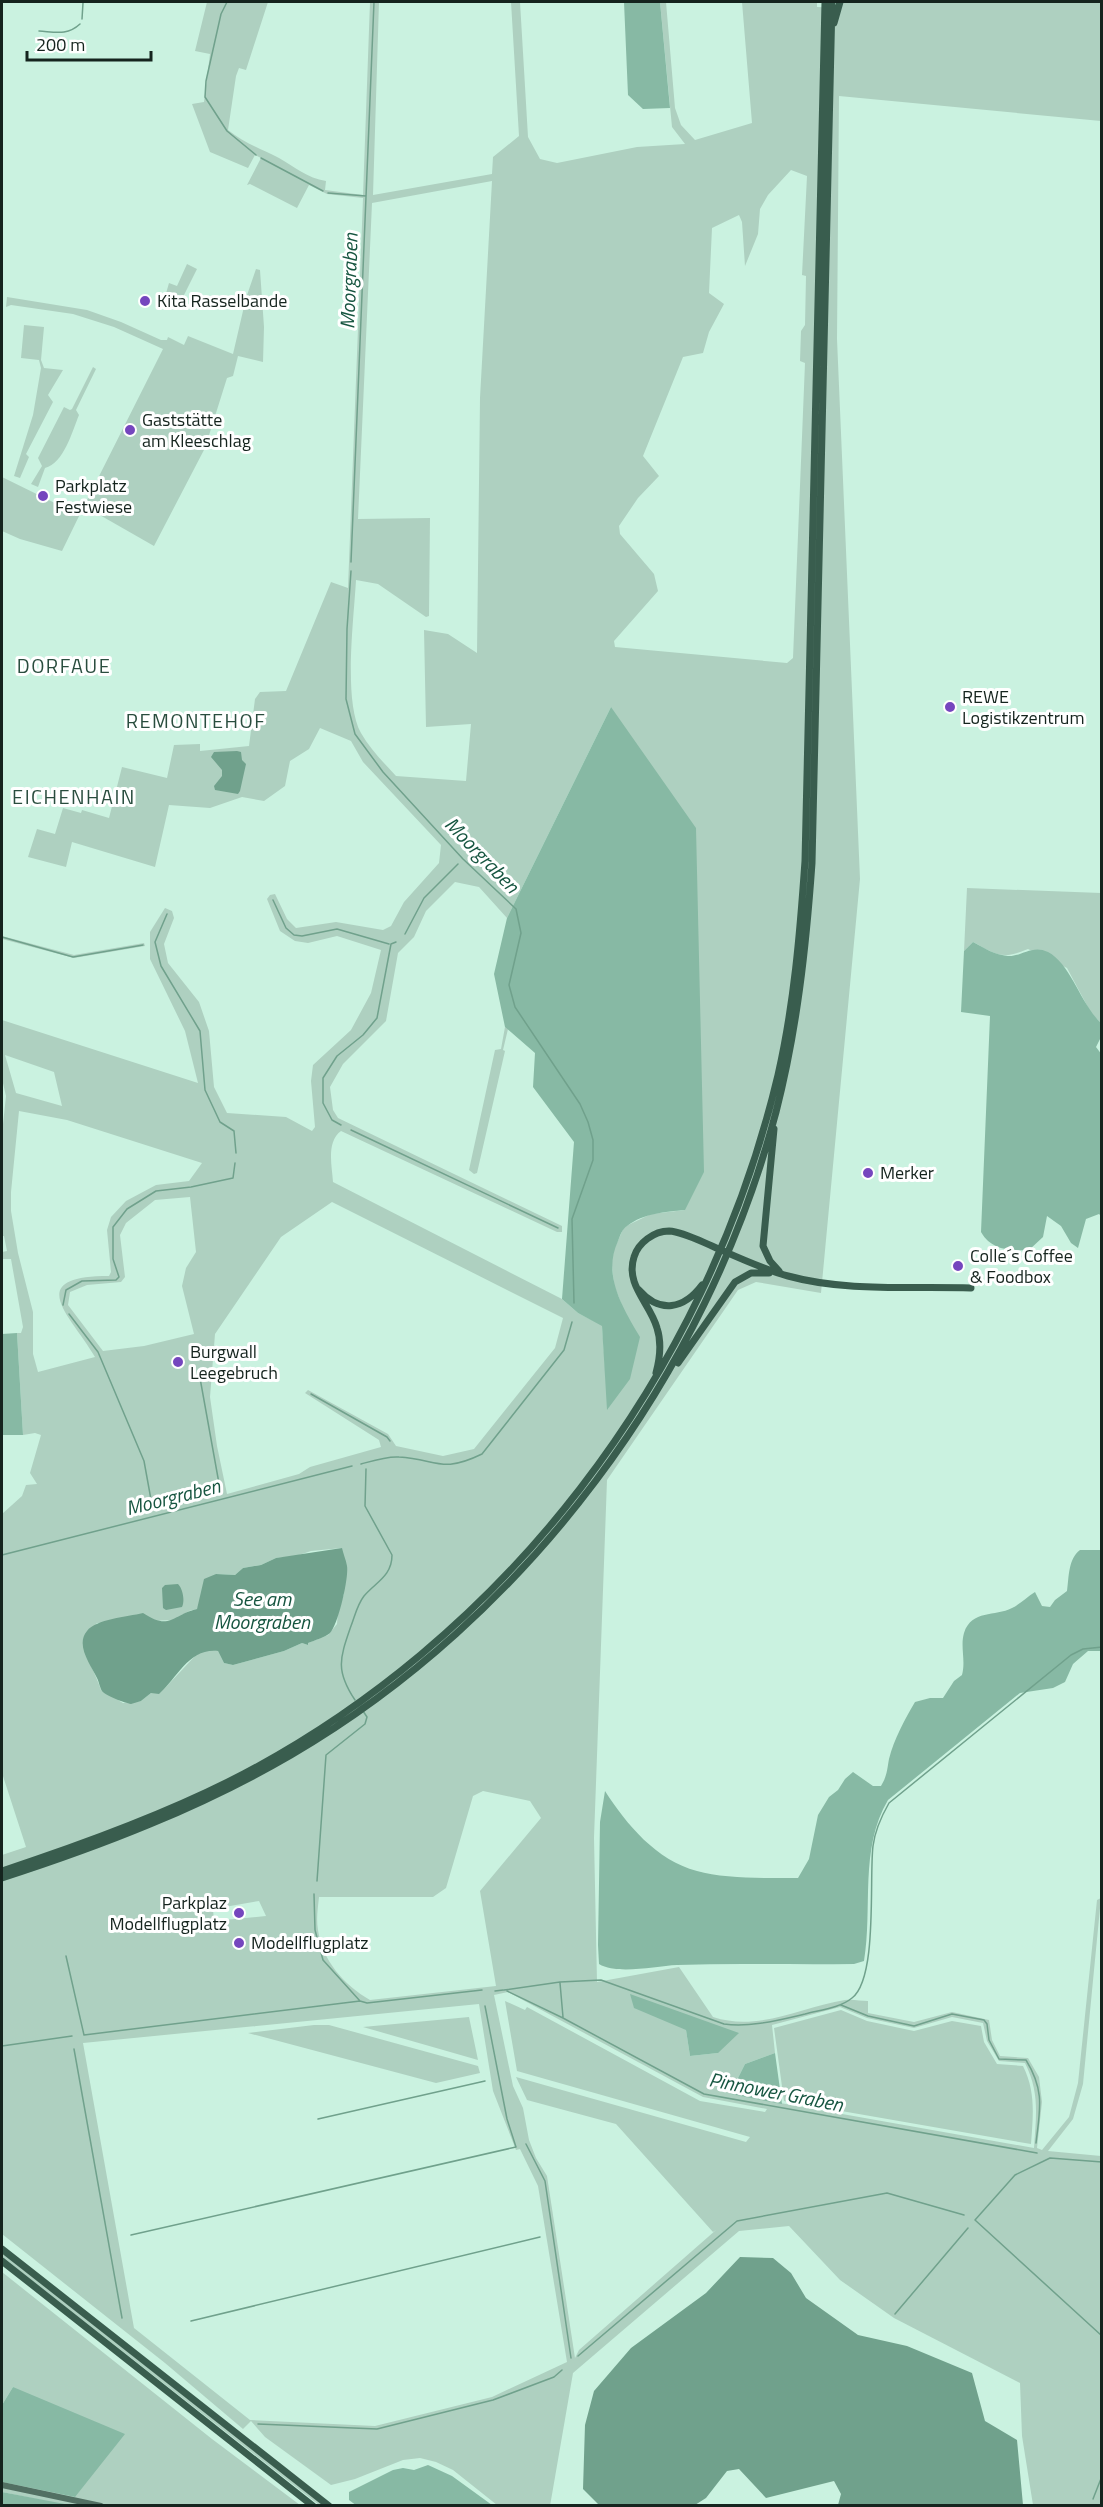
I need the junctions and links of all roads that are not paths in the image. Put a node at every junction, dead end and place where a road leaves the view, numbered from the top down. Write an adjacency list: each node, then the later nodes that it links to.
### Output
1 (822, 2): 6 (highway)
2 (832, 2): 4 (highway)
3 (840, 2): 4 (highway)
4 (831, 37): 5 (highway)
5 (776, 1111): 7 (highway); 10 (highway)
6 (711, 1274): 8 (highway); 11 (highway)
7 (786, 1275): 8 (highway); 9 (highway); 10 (highway)
8 (634, 1284): 11 (highway)
9 (971, 1288)
10 (663, 1380): 12 (highway)
11 (652, 1384): 12 (highway)
12 (362, 1703): 13 (highway)
13 (355, 1708): 14 (highway); 15 (highway)
14 (2, 1871)
15 (2, 1878)
16 (2, 2249): 21 (highway)
17 (2, 2262): 20 (highway)
18 (2, 2485): 19 (main road)
19 (101, 2505)
20 (313, 2505)
21 (329, 2505)

